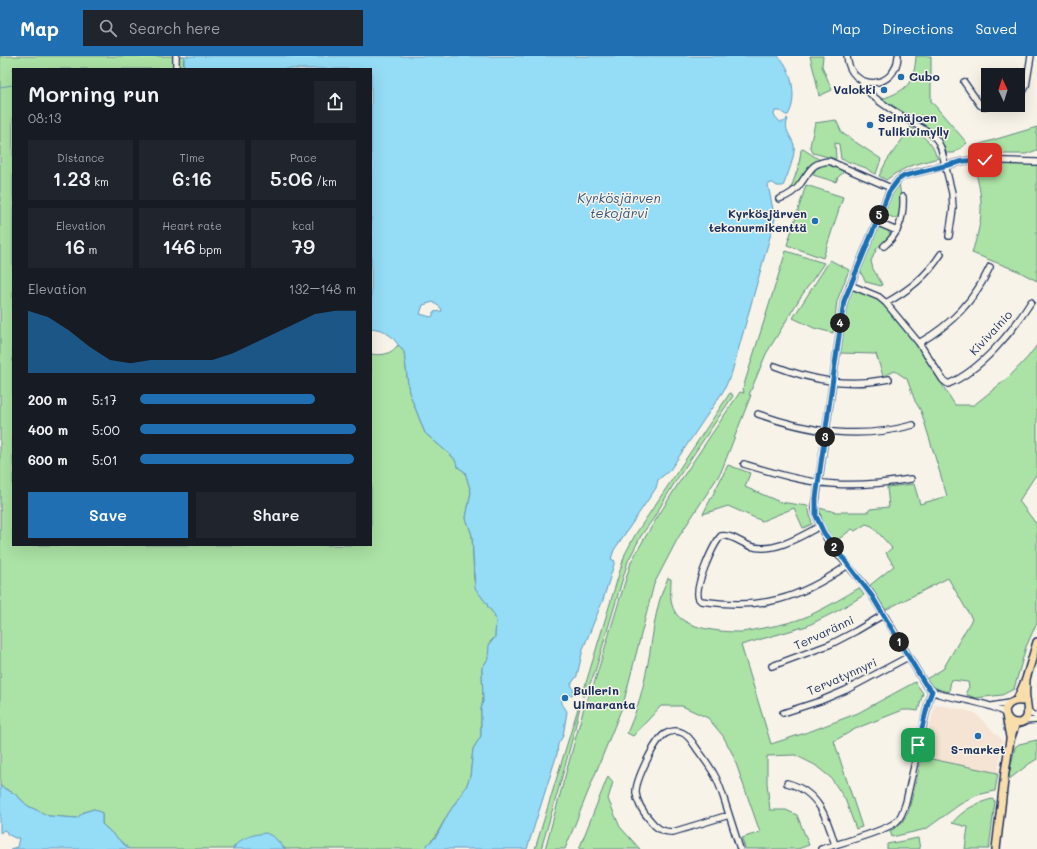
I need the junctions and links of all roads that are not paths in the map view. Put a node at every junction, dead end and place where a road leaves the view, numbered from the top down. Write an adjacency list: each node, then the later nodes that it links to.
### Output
1 (176, 56): 5 (street)
2 (847, 56): 6 (street)
3 (898, 56): 6 (street)
4 (1031, 56): 8 (street)
5 (176, 68)
6 (862, 81): 11 (street)
7 (964, 82): 9 (street)
8 (1025, 88)
9 (981, 106)
10 (1037, 162): 11 (street)
11 (946, 165): 12 (street); 17 (street)
12 (891, 188): 14 (street); 15 (street)
13 (903, 197): 16 (street)
14 (779, 199)
15 (876, 222): 16 (street); 21 (street)
16 (897, 231): 18 (street)
17 (948, 236)
18 (884, 246)
19 (941, 254): 22 (street)
20 (990, 267): 24 (street)
21 (850, 285): 22 (street); 27 (street)
22 (886, 302): 24 (street)
23 (1031, 302): 24 (street, Kivivainio)
24 (919, 342)
25 (775, 366): 27 (street)
26 (889, 379): 27 (street)
27 (832, 382): 30 (street)
28 (758, 414): 30 (street)
29 (913, 425): 30 (street)
30 (825, 432): 33 (street)
31 (744, 464): 33 (street)
32 (911, 479): 33 (street)
33 (819, 483): 34 (street)
34 (820, 526): 35 (street); 35 (street)
35 (848, 565): 36 (street)
36 (883, 615): 38 (street); 39 (street, Tervaränni)
37 (1037, 642): 40 (main road)
38 (908, 656): 41 (street); 46 (street, Tervatynnyri)
39 (772, 666)
40 (1026, 679): 42 (main road); 45 (main road)
41 (932, 691): 44 (street); 54 (street)
42 (1017, 700): 43 (main road); 45 (main road)
43 (1010, 703): 44 (street); 47 (main road)
44 (990, 706): 47 (street)
45 (1027, 708): 48 (street); 50 (main road)
46 (784, 713)
47 (1006, 716): 50 (main road); 51 (main road)
48 (1037, 716)
49 (1037, 720): 50 (street)
50 (1020, 722): 51 (main road)
51 (1010, 740): 57 (main road)
52 (787, 783): 54 (street)
53 (729, 815): 53 (street); 55 (street)
54 (835, 845): 56 (street)
55 (740, 849)
56 (821, 849)
57 (996, 849)

